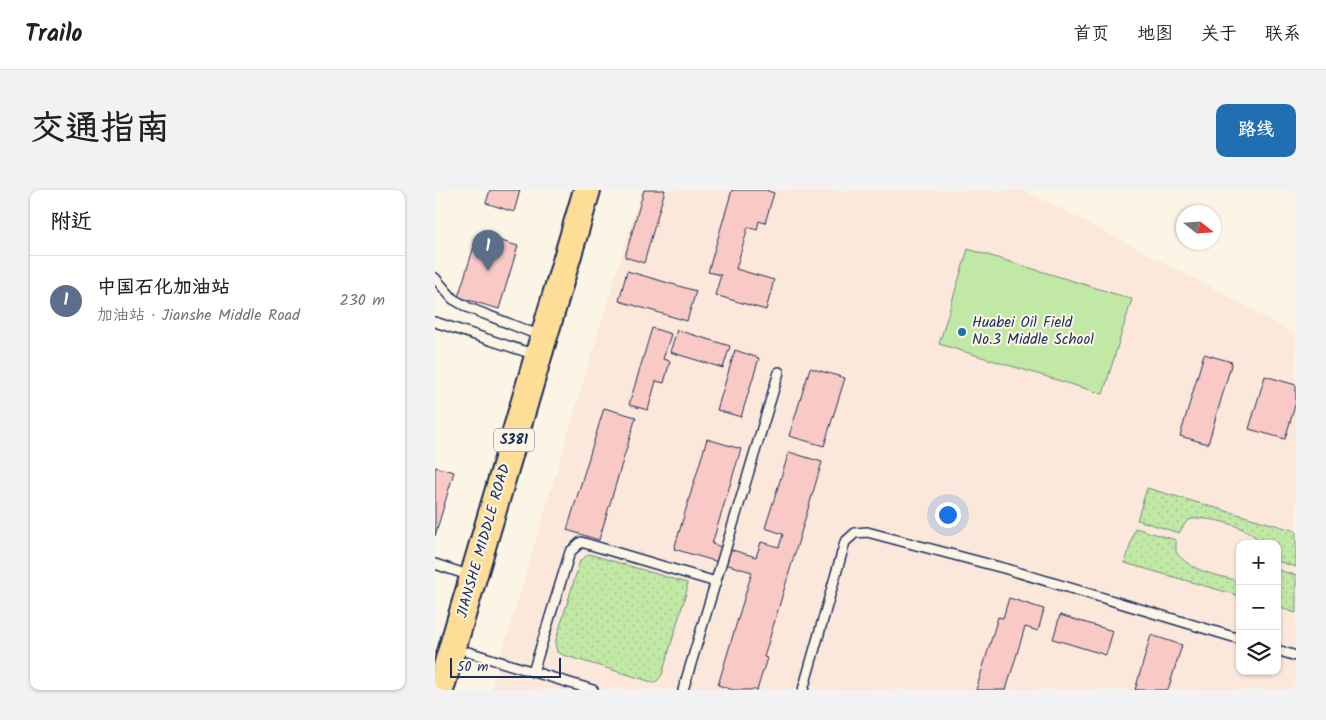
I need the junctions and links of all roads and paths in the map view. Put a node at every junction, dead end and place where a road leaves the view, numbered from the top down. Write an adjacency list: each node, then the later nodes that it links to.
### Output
1 (587, 190): 5 (main road, JIANSHE MIDDLE ROAD / S381)
2 (604, 190): 12 (main road, JIANSHE MIDDLE ROAD / S381)
3 (435, 278): 5 (lane)
4 (435, 322): 5 (lane)
5 (541, 346): 8 (main road, JIANSHE MIDDLE ROAD / S381)
6 (779, 372): 9 (lane)
7 (435, 564): 8 (lane)
8 (473, 577): 15 (main road, JIANSHE MIDDLE ROAD / S381)
9 (716, 582): 14 (lane); 17 (lane)
10 (1236, 638): 18 (lane)
11 (1281, 651): 13 (lane)
12 (468, 652): 14 (lane); 15 (main road, JIANSHE MIDDLE ROAD / S381)
13 (1296, 656)
14 (533, 672): 16 (lane)
15 (444, 682)
16 (593, 690)
17 (683, 690)
18 (803, 690)

